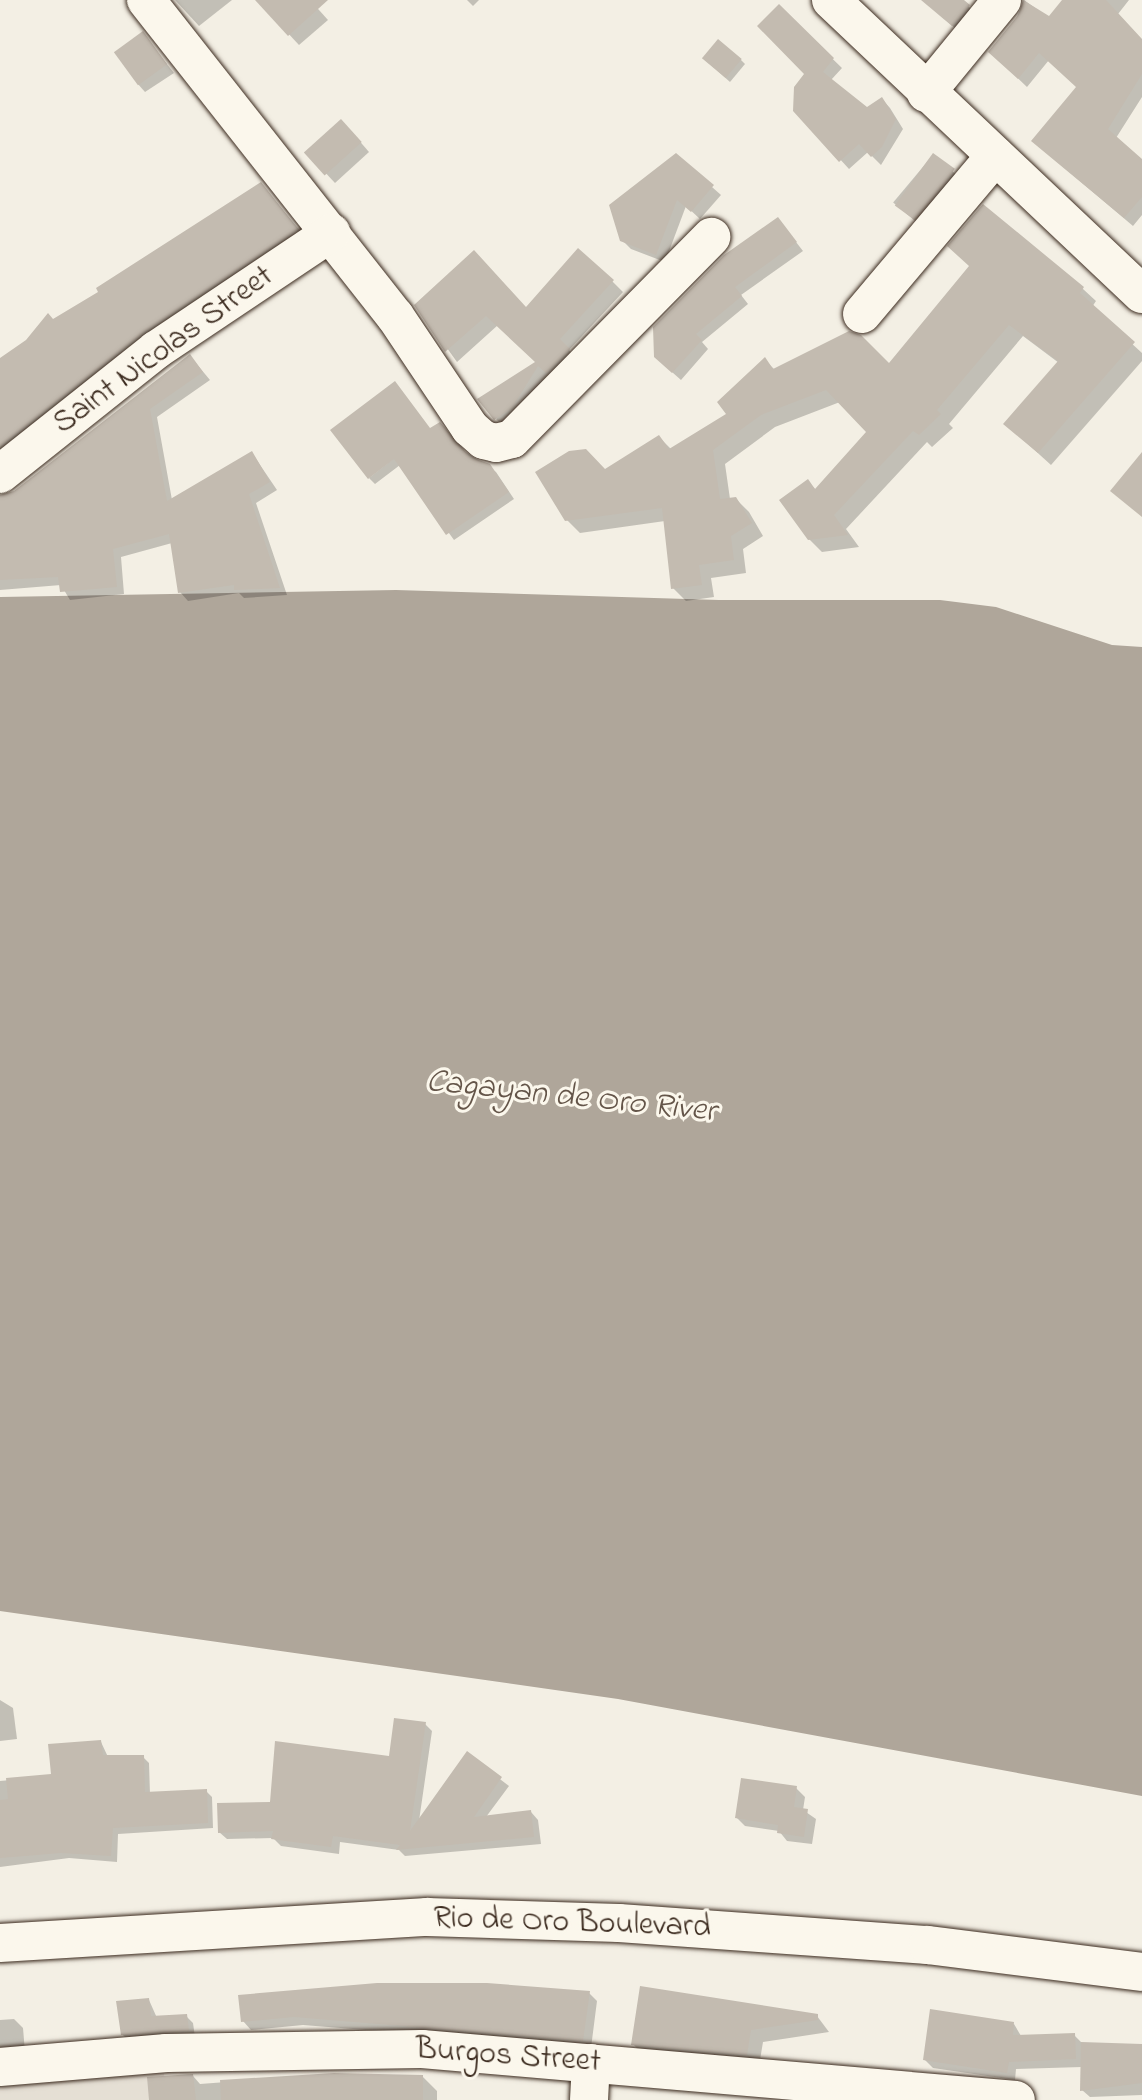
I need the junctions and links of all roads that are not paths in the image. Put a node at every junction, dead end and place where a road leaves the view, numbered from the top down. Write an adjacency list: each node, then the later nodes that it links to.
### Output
1 (146, 0): 6 (street)
2 (831, 0): 4 (street)
3 (1002, 0): 4 (street)
4 (926, 93): 5 (street)
5 (995, 156): 8 (street); 9 (street)
6 (331, 233): 7 (street); 10 (street, Saint Nicolas Street)
7 (711, 237)
8 (1142, 294)
9 (862, 314)
10 (0, 474)
11 (0, 1943): 12 (street, Rio de Oro Boulevard)
12 (1142, 1972)
13 (0, 2067): 14 (street, Burgos Street)
14 (590, 2082): 15 (street, Burgos Street)
15 (1016, 2100)

